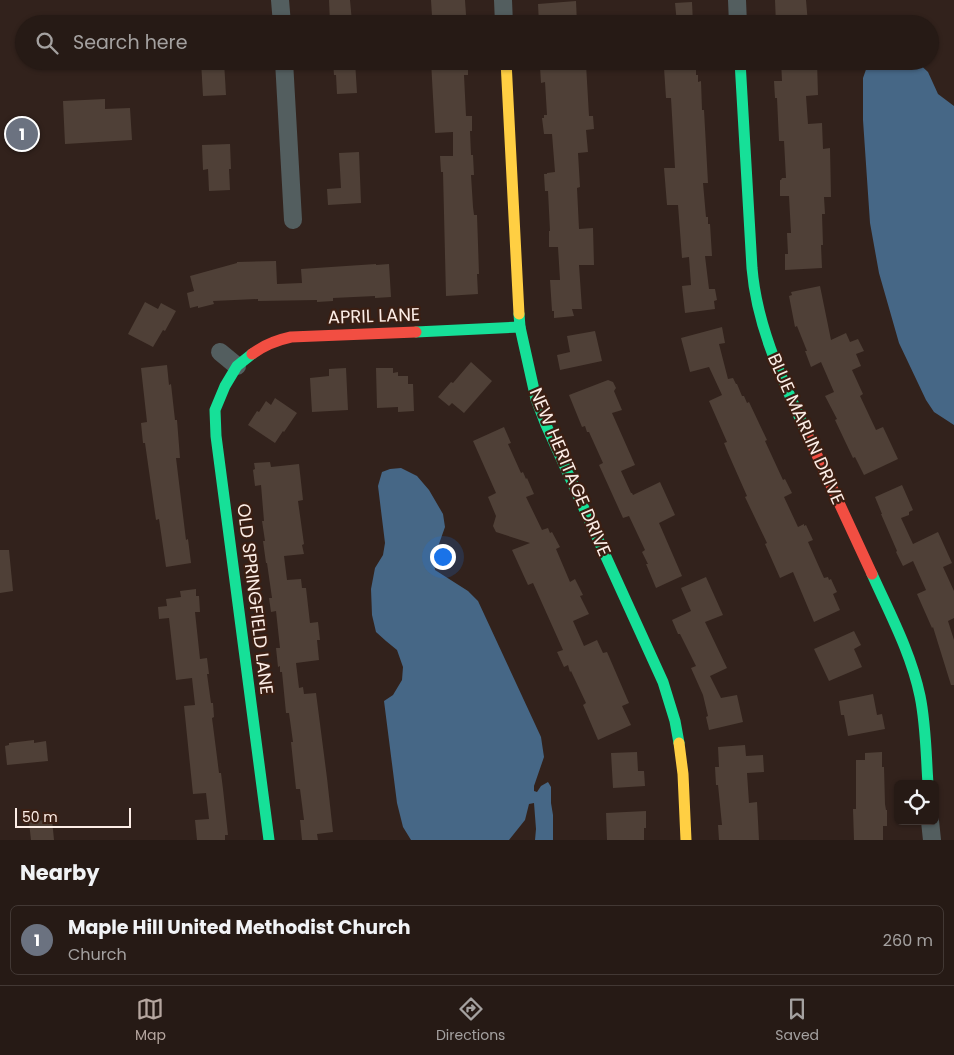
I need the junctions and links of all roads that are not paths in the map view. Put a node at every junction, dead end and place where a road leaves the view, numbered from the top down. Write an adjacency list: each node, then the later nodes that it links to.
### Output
1 (280, 0): 4 (street)
2 (503, 0): 5 (street)
3 (737, 0): 6 (street)
4 (281, 15)
5 (504, 15)
6 (738, 15)
7 (285, 70): 10 (street)
8 (506, 70): 11 (street, NEW HERITAGE DRIVE)
9 (741, 70): 14 (street, BLUE MARLIN DRIVE)
10 (293, 220)
11 (520, 327): 13 (street, APRIL LANE); 17 (street, NEW HERITAGE DRIVE)
12 (220, 352): 13 (street)
13 (237, 366): 16 (street, OLD SPRINGFIELD LANE)
14 (928, 780)
15 (930, 825): 18 (street)
16 (269, 840)
17 (686, 840)
18 (932, 840)

